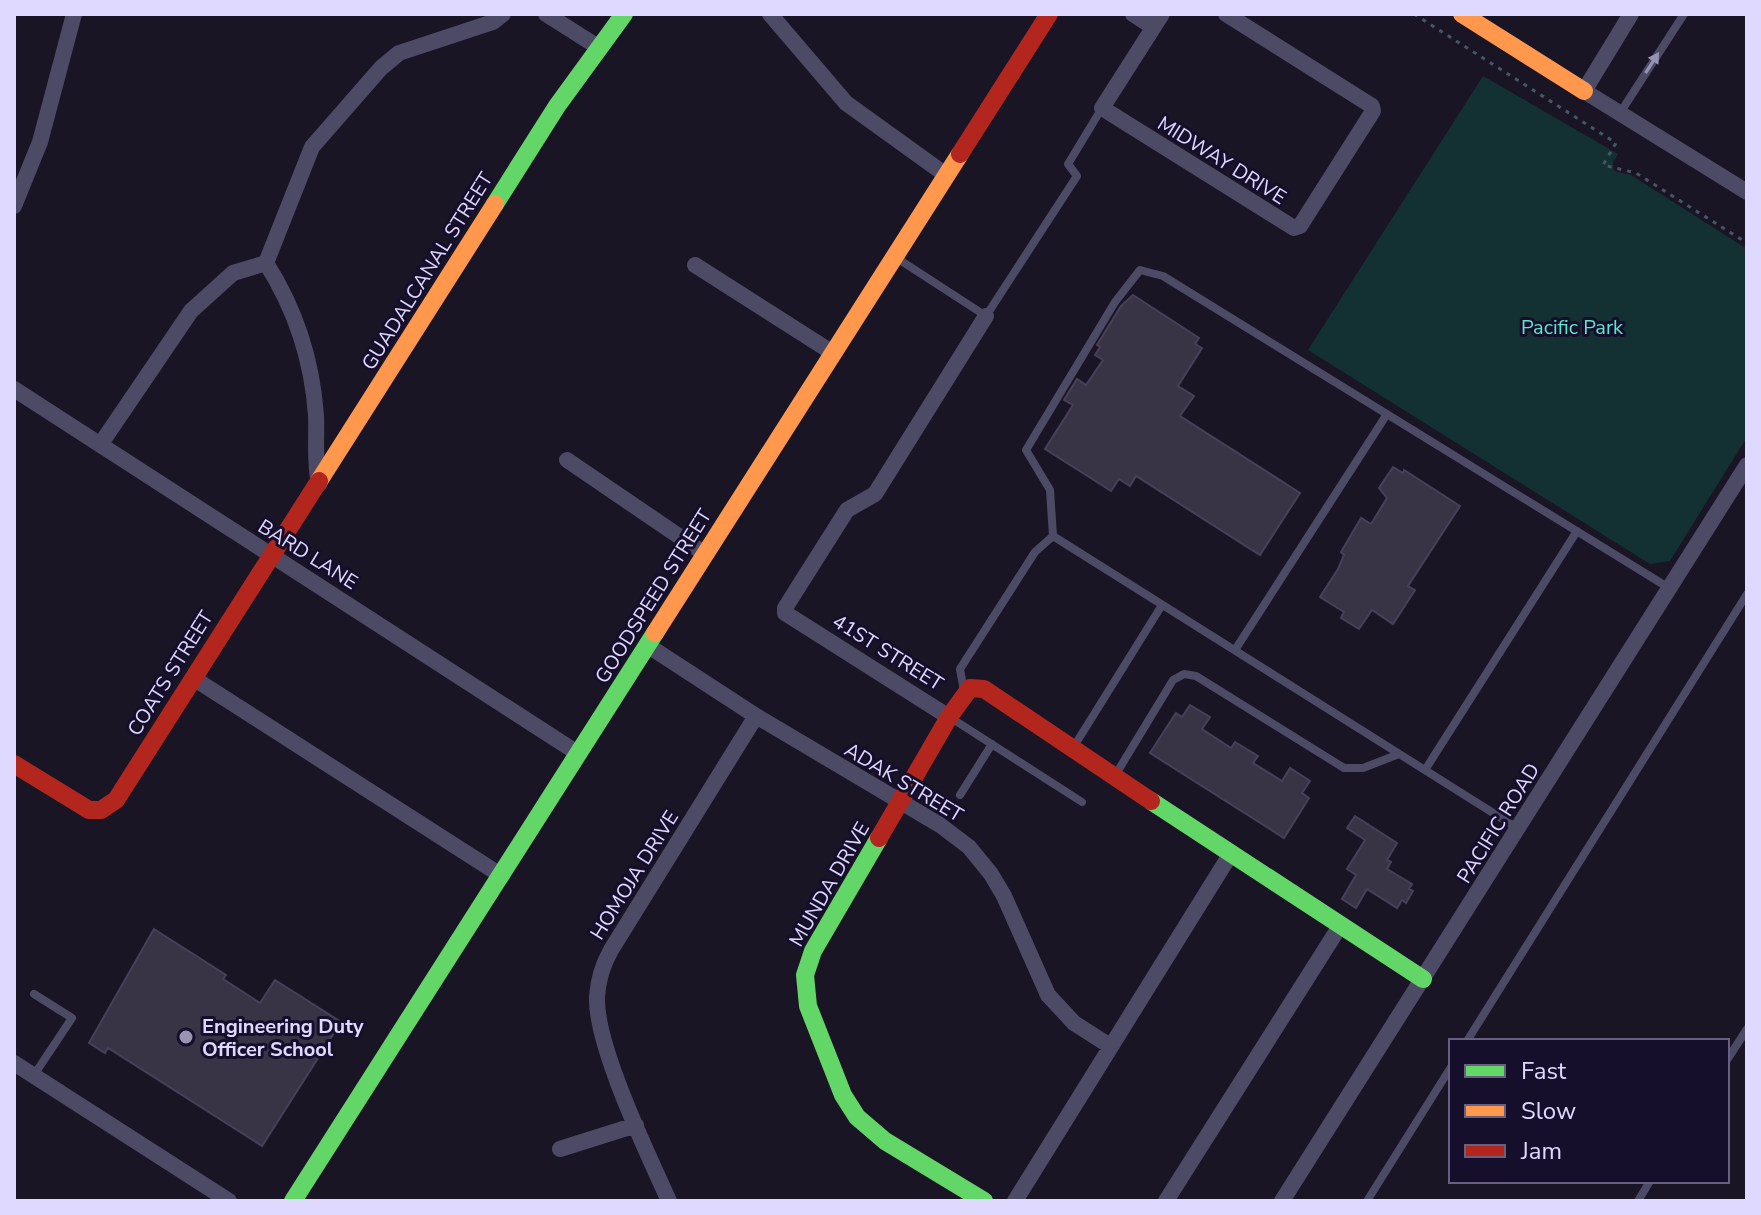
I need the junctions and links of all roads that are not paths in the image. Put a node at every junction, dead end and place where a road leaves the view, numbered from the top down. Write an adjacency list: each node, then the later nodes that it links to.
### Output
1 (74, 14): 19 (street)
2 (503, 14): 21 (street)
3 (546, 14): 13 (street)
4 (624, 14): 13 (street, GUADALCANAL STREET)
5 (770, 14): 17 (street)
6 (1049, 14): 17 (street, GOODSPEED STREET)
7 (1133, 14): 12 (street)
8 (1226, 14): 15 (street, MIDWAY DRIVE)
9 (1462, 14): 14 (street)
10 (1631, 14): 14 (street)
11 (1684, 14): 16 (lane, one-way to 11)
12 (1157, 20): 15 (street)
13 (598, 47): 30 (street, GUADALCANAL STREET)
14 (1584, 91): 16 (street)
15 (1102, 108): 23 (lane)
16 (1620, 113): 18 (street)
17 (946, 175): 20 (street, GOODSPEED STREET)
18 (1747, 192)
19 (14, 206)
20 (894, 257): 23 (lane); 24 (street, GOODSPEED STREET)
21 (266, 263): 27 (street); 30 (street)
22 (695, 265): 24 (street)
23 (986, 316): 43 (street, 41ST STREET)
24 (833, 353): 33 (street, GOODSPEED STREET)
25 (14, 389): 27 (street, BARD LANE)
26 (1387, 414): 31 (lane); 32 (lane); 39 (lane)
27 (100, 445): 34 (street, BARD LANE)
28 (567, 460): 33 (street)
29 (1747, 465): 35 (street, PACIFIC ROAD)
30 (319, 484): 34 (street, GUADALCANAL STREET)
31 (1577, 531): 35 (lane); 49 (lane)
32 (1053, 536): 37 (lane); 41 (lane)
33 (705, 554): 38 (street, GOODSPEED STREET)
34 (271, 555): 40 (street, COATS STREET); 46 (street, BARD LANE)
35 (1670, 588): 54 (street, PACIFIC ROAD)
36 (1747, 594): 61 (lane)
37 (1162, 605): 39 (lane); 45 (lane)
38 (647, 645): 42 (street, ADAK STREET); 46 (street, GOODSPEED STREET)
39 (1235, 650): 47 (lane)
40 (193, 678): 48 (street, COATS STREET); 56 (street)
41 (964, 692): 43 (street, 41ST STREET); 45 (street, 41ST STREET)
42 (756, 716): 53 (street, ADAK STREET); 67 (street, HOMOJA DRIVE)
43 (949, 717): 44 (lane); 53 (street, MUNDA DRIVE)
44 (992, 744): 51 (lane); 52 (lane)
45 (1073, 748): 50 (street, 41ST STREET)
46 (579, 754): 56 (street, GOODSPEED STREET)
47 (1399, 754): 49 (lane); 50 (lane)
48 (14, 764)
49 (1425, 770): 54 (lane)
50 (1115, 777): 55 (street, 41ST STREET)
51 (960, 795)
52 (1082, 802)
53 (901, 803): 62 (street, ADAK STREET); 73 (street, MUNDA DRIVE)
54 (1518, 829): 58 (street, PACIFIC ROAD)
55 (1230, 855): 57 (street, 41ST STREET); 62 (street)
56 (502, 876): 71 (street, GOODSPEED STREET)
57 (1340, 926): 58 (street, 41ST STREET); 75 (street)
58 (1423, 979): 76 (street, PACIFIC ROAD)
59 (34, 994): 66 (lane)
60 (1747, 1029): 63 (lane)
61 (1468, 1039)
62 (1110, 1046): 74 (street)
63 (1729, 1057)
64 (14, 1063): 66 (street)
65 (1449, 1070): 77 (lane)
66 (34, 1076): 70 (street)
67 (636, 1125): 68 (street); 72 (street, HOMOJA DRIVE)
68 (560, 1149)
69 (1649, 1183): 78 (lane)
70 (229, 1201)
71 (293, 1201)
72 (669, 1201)
73 (984, 1201)
74 (1015, 1201)
75 (1166, 1201)
76 (1282, 1201)
77 (1367, 1201)
78 (1638, 1201)

